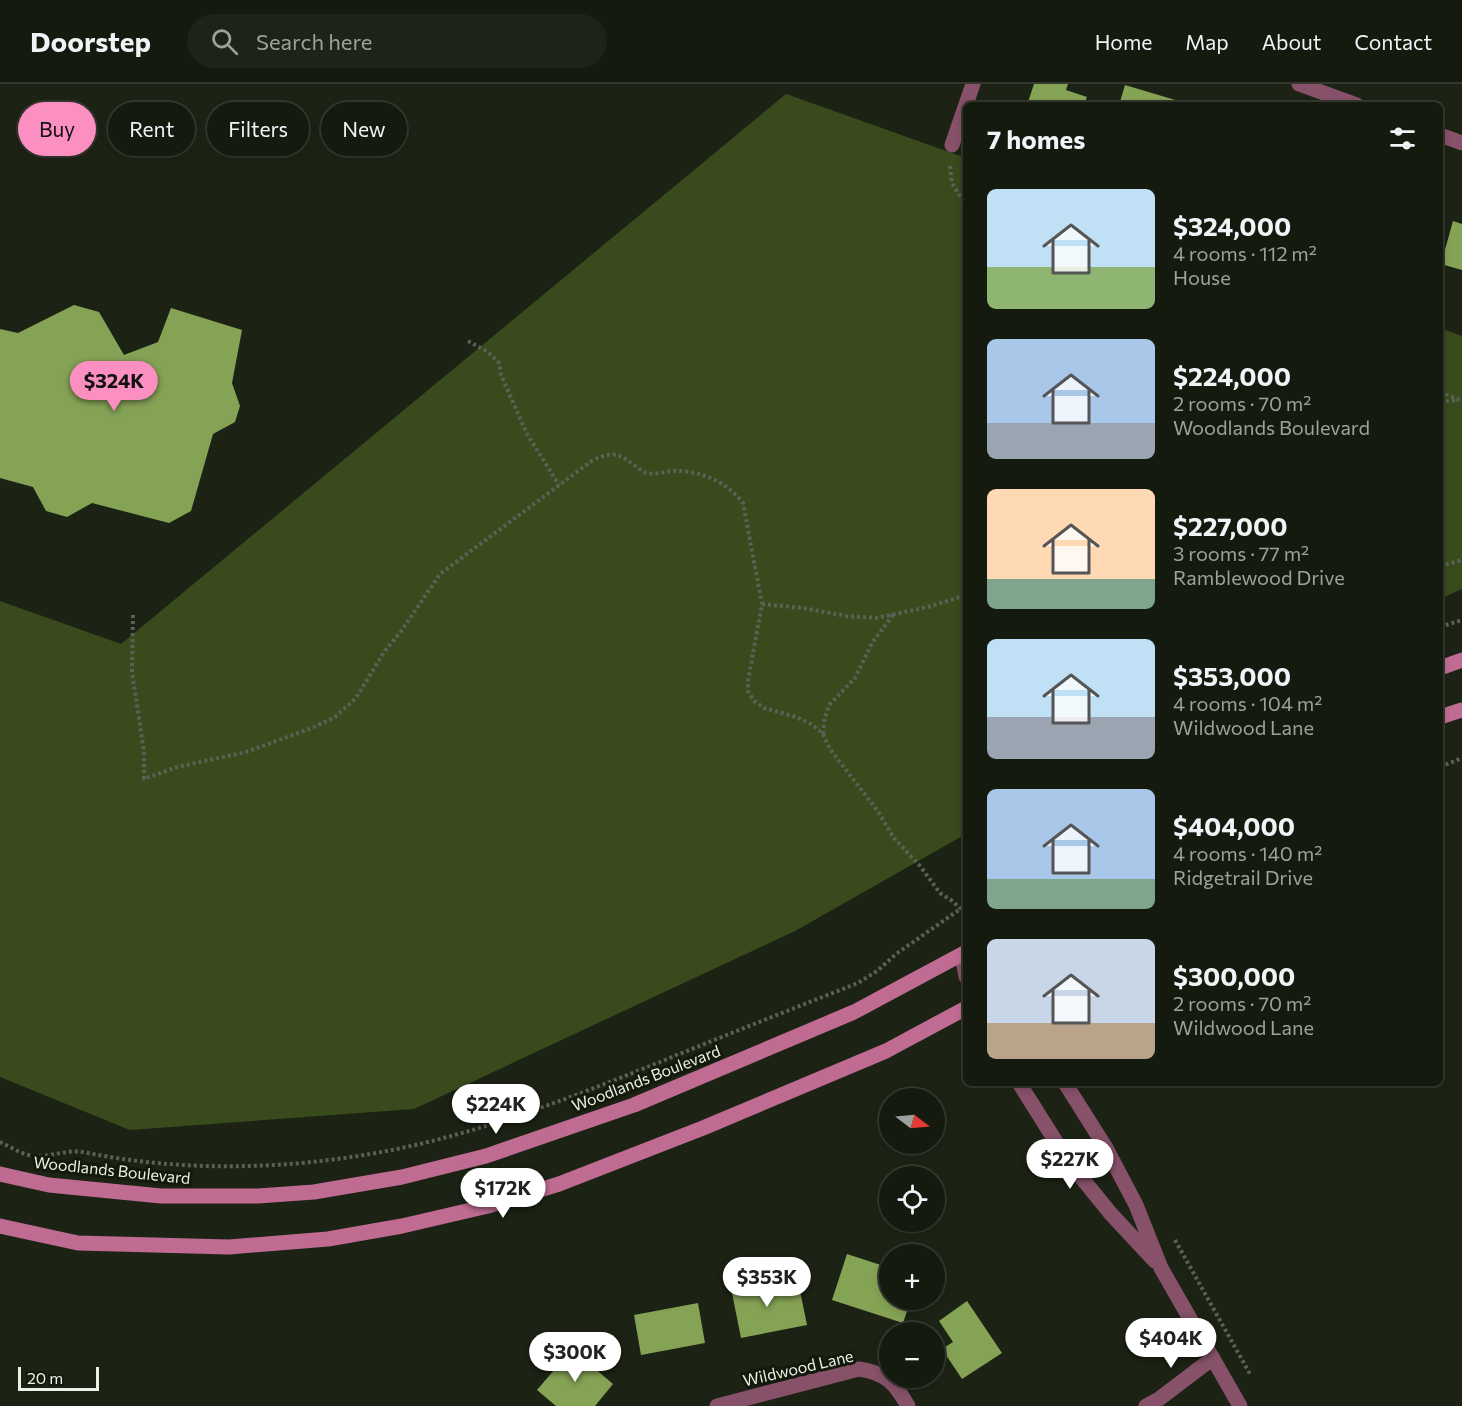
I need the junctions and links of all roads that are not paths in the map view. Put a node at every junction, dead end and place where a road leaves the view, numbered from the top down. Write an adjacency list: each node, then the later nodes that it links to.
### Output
1 (973, 84): 3 (street)
2 (1299, 84): 4 (street)
3 (967, 102)
4 (1349, 102)
5 (963, 113): 8 (street)
6 (1443, 136): 7 (street)
7 (1462, 143)
8 (952, 145)
9 (1462, 660): 10 (street)
10 (1443, 667)
11 (1462, 710): 12 (street)
12 (1443, 716)
13 (963, 956): 17 (street, Woodlands Boulevard)
14 (963, 1010): 18 (street)
15 (1021, 1086): 19 (street)
16 (1067, 1086): 19 (street)
17 (0, 1174)
18 (0, 1226)
19 (1161, 1268): 20 (street)
20 (1213, 1358): 23 (street); 24 (street)
21 (717, 1406): 22 (street, Wildwood Lane)
22 (908, 1406)
23 (1146, 1406)
24 (1240, 1406)

